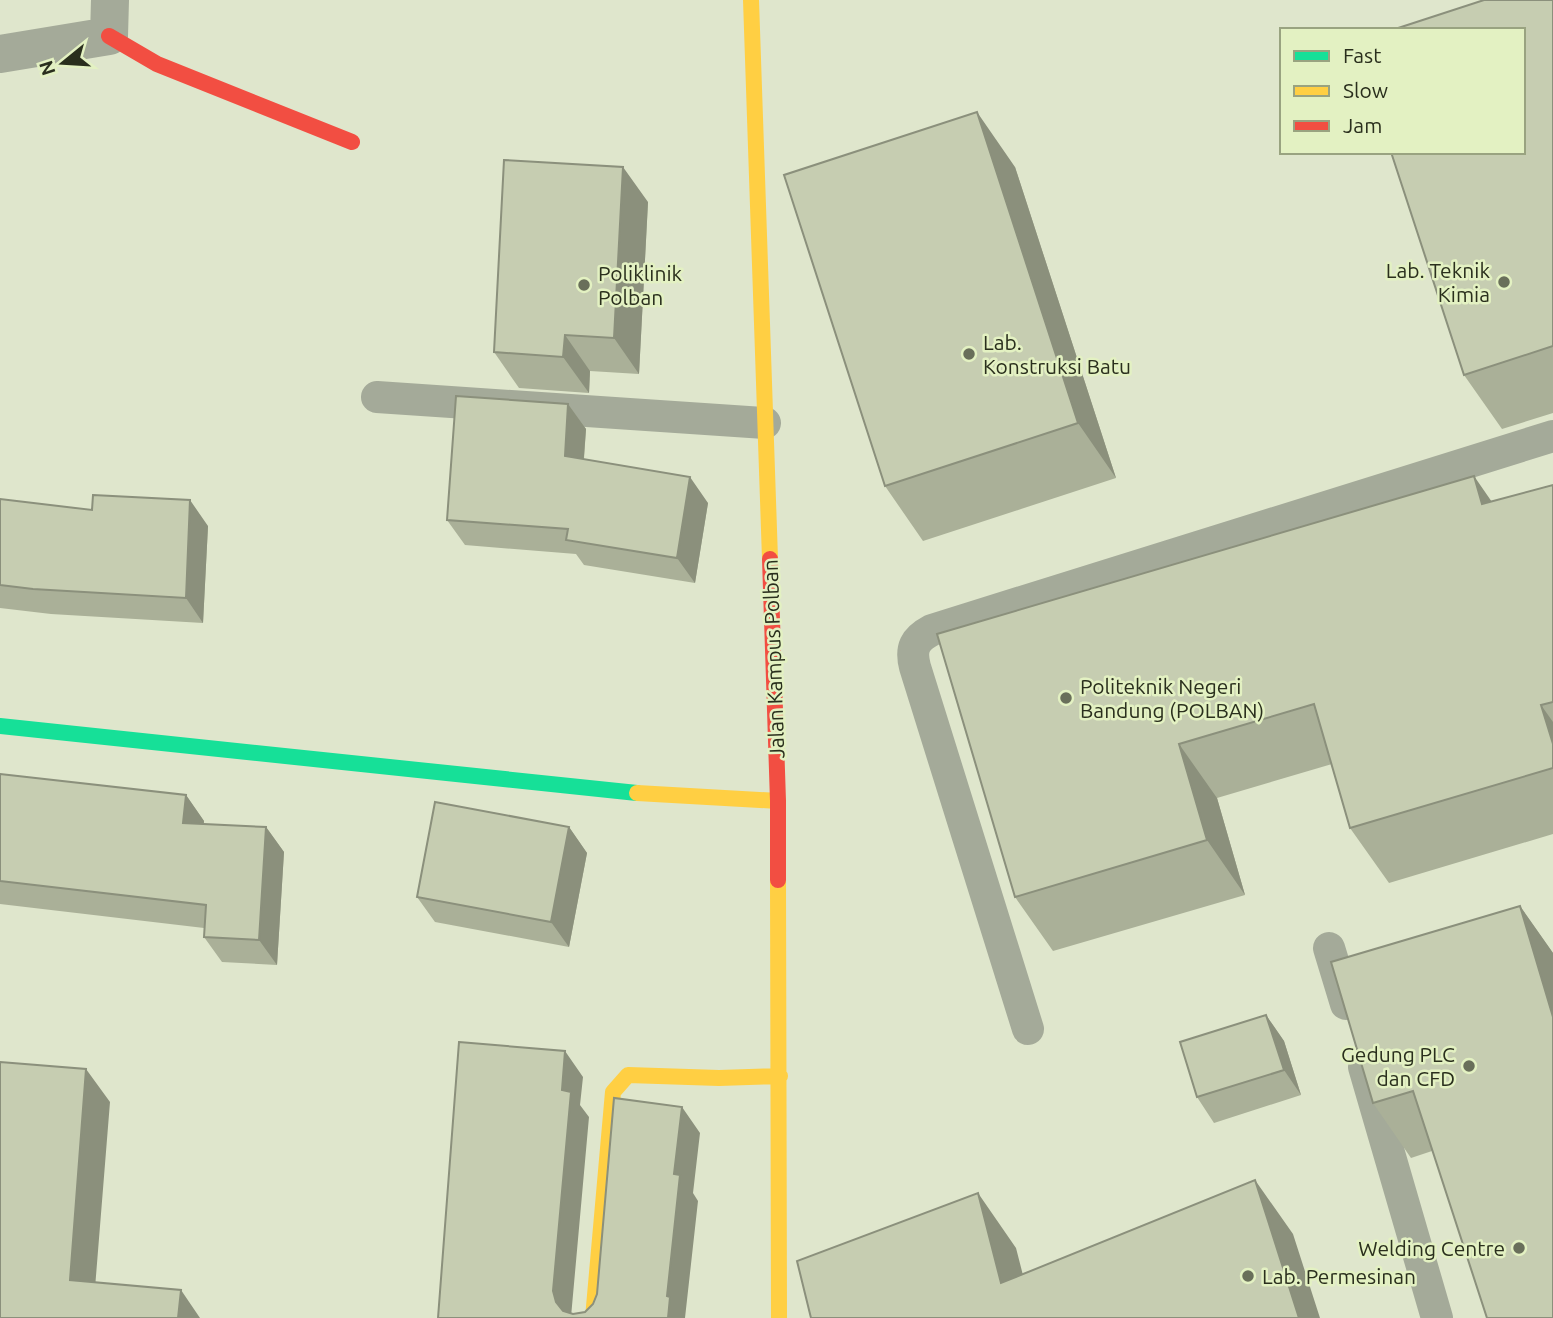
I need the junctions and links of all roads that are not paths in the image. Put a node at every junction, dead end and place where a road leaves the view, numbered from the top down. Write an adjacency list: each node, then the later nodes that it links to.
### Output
1 (751, 0): 6 (street, Jalan Kampus Polban)
2 (110, 18): 3 (street); 4 (street)
3 (0, 54)
4 (352, 142)
5 (377, 397): 6 (lane)
6 (765, 423): 9 (street, Jalan Kampus Polban)
7 (1553, 436): 11 (lane)
8 (0, 726): 9 (street)
9 (778, 801): 12 (street, Jalan Kampus Polban)
10 (1329, 948): 15 (lane)
11 (1028, 1029)
12 (780, 1076): 13 (street); 14 (street, Jalan Kampus Polban)
13 (593, 1318)
14 (779, 1318)
15 (1437, 1318)

